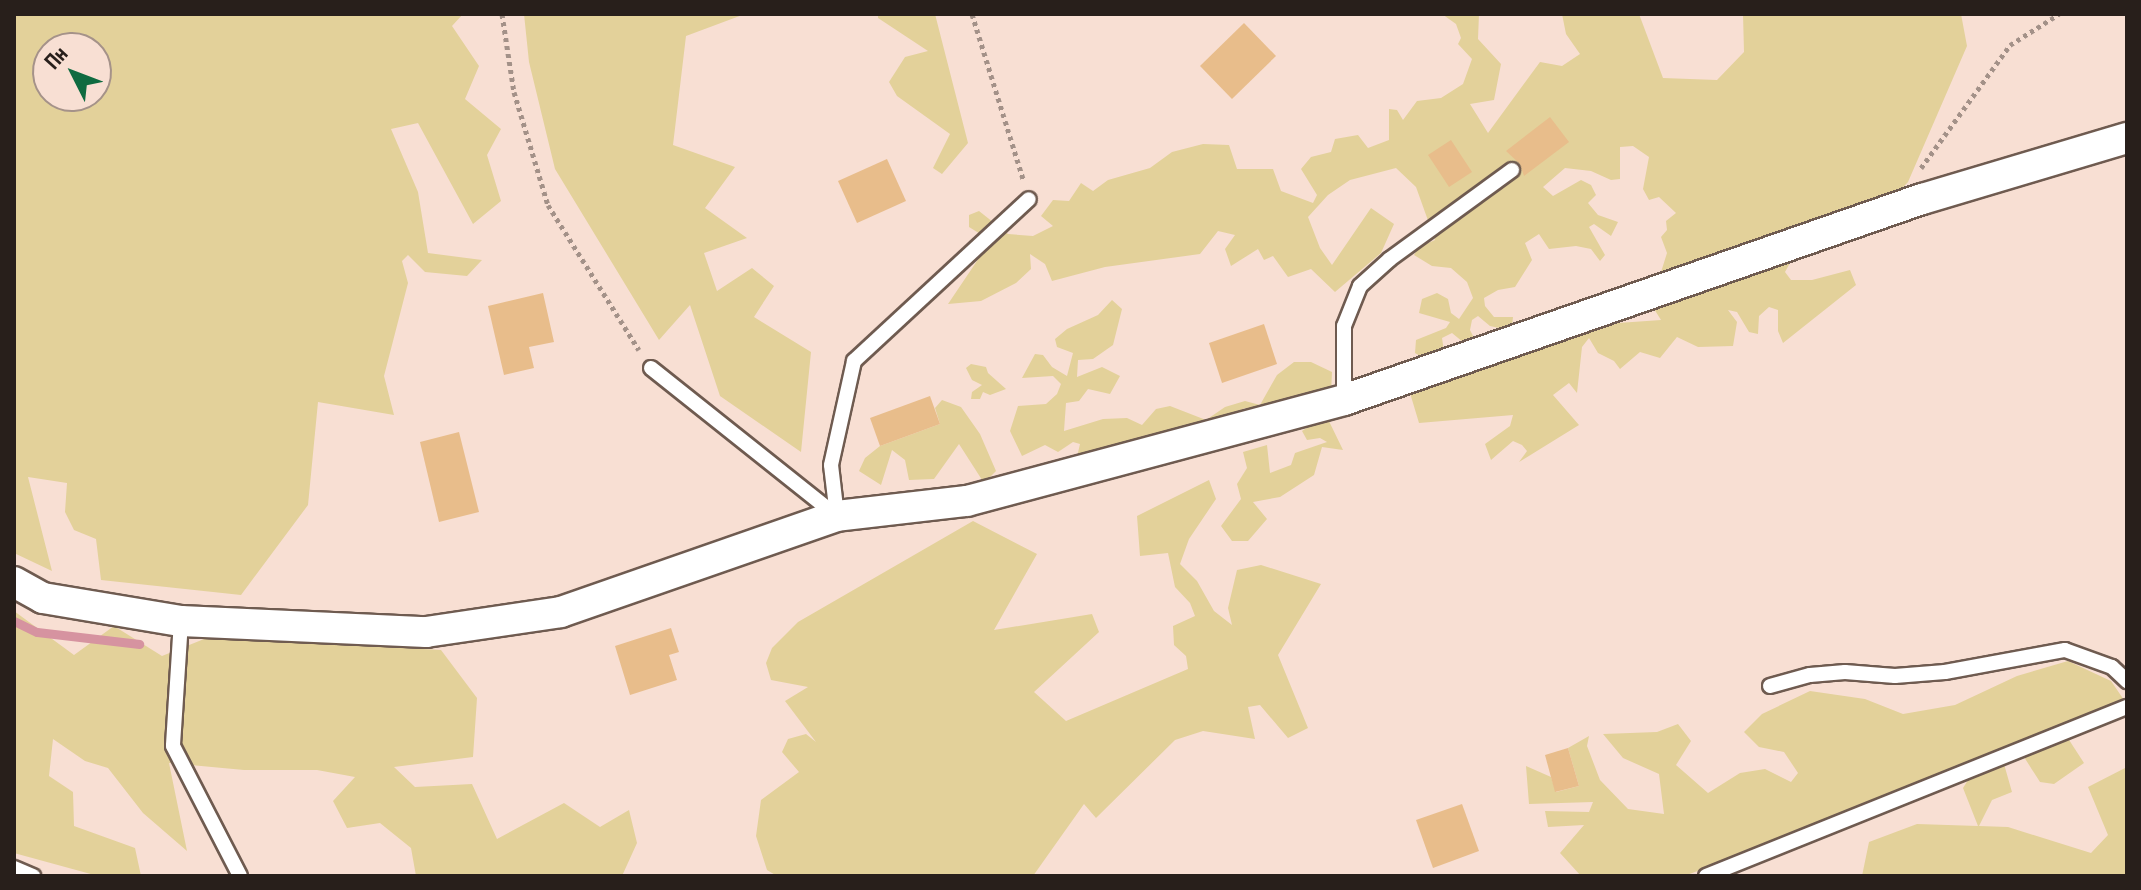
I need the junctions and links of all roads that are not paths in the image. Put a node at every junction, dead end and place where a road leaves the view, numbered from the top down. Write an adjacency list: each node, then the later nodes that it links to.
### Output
1 (2127, 138): 5 (street)
2 (1512, 170): 5 (lane)
3 (1029, 199): 6 (lane)
4 (651, 368): 6 (lane)
5 (1344, 400): 6 (street)
6 (837, 516): 8 (street)
7 (14, 582): 8 (street)
8 (181, 621): 13 (lane)
9 (2127, 681): 10 (lane)
10 (1770, 686)
11 (2127, 707): 15 (lane)
12 (14, 868): 14 (lane)
13 (235, 874)
14 (33, 876)
15 (1706, 876)

